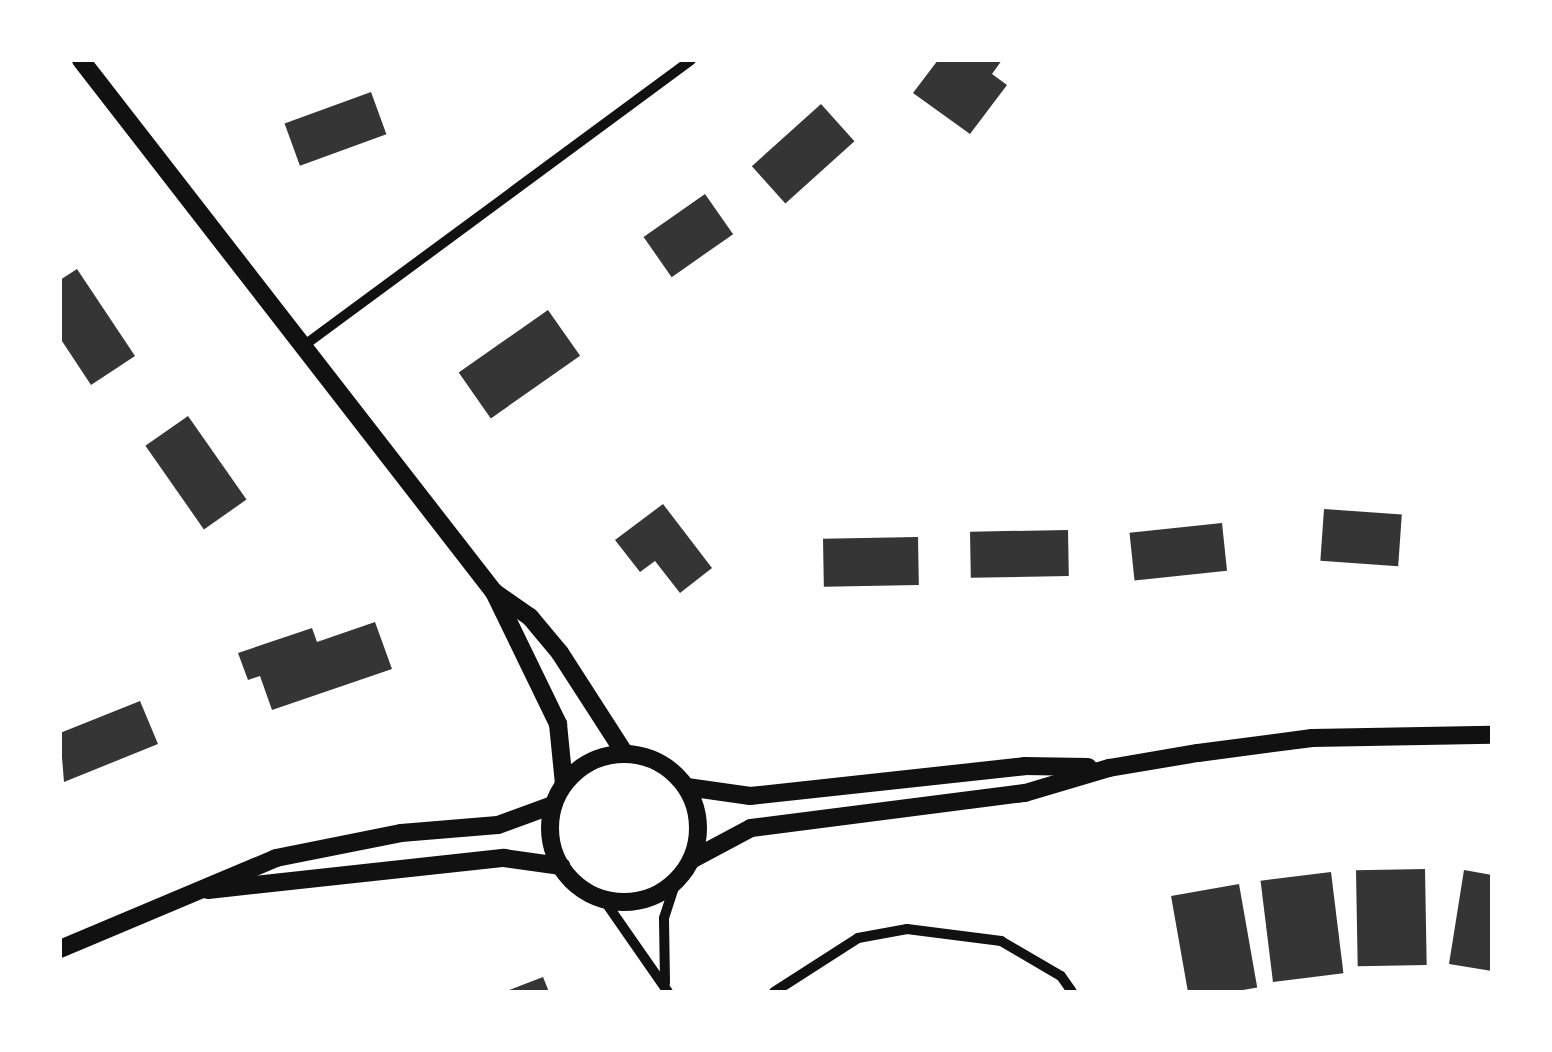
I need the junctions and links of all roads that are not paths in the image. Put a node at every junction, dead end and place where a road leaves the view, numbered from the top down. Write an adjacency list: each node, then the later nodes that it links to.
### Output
1 (80, 60): 3 (street)
2 (691, 60): 3 (street)
3 (306, 344): 4 (street)
4 (494, 592): 6 (street); 8 (street)
5 (1492, 735): 7 (street)
6 (625, 754): 8 (street); 9 (street)
7 (1109, 768): 9 (street); 11 (street)
8 (564, 784): 10 (street)
9 (686, 787): 11 (street)
10 (553, 806): 12 (street); 14 (street)
11 (691, 860): 13 (street)
12 (560, 866): 14 (street); 15 (street)
13 (676, 881): 15 (street); 17 (street)
14 (203, 890): 16 (street)
15 (604, 900): 17 (street)
16 (60, 949)
17 (666, 988)
18 (774, 992): 19 (street)
19 (1072, 992)

